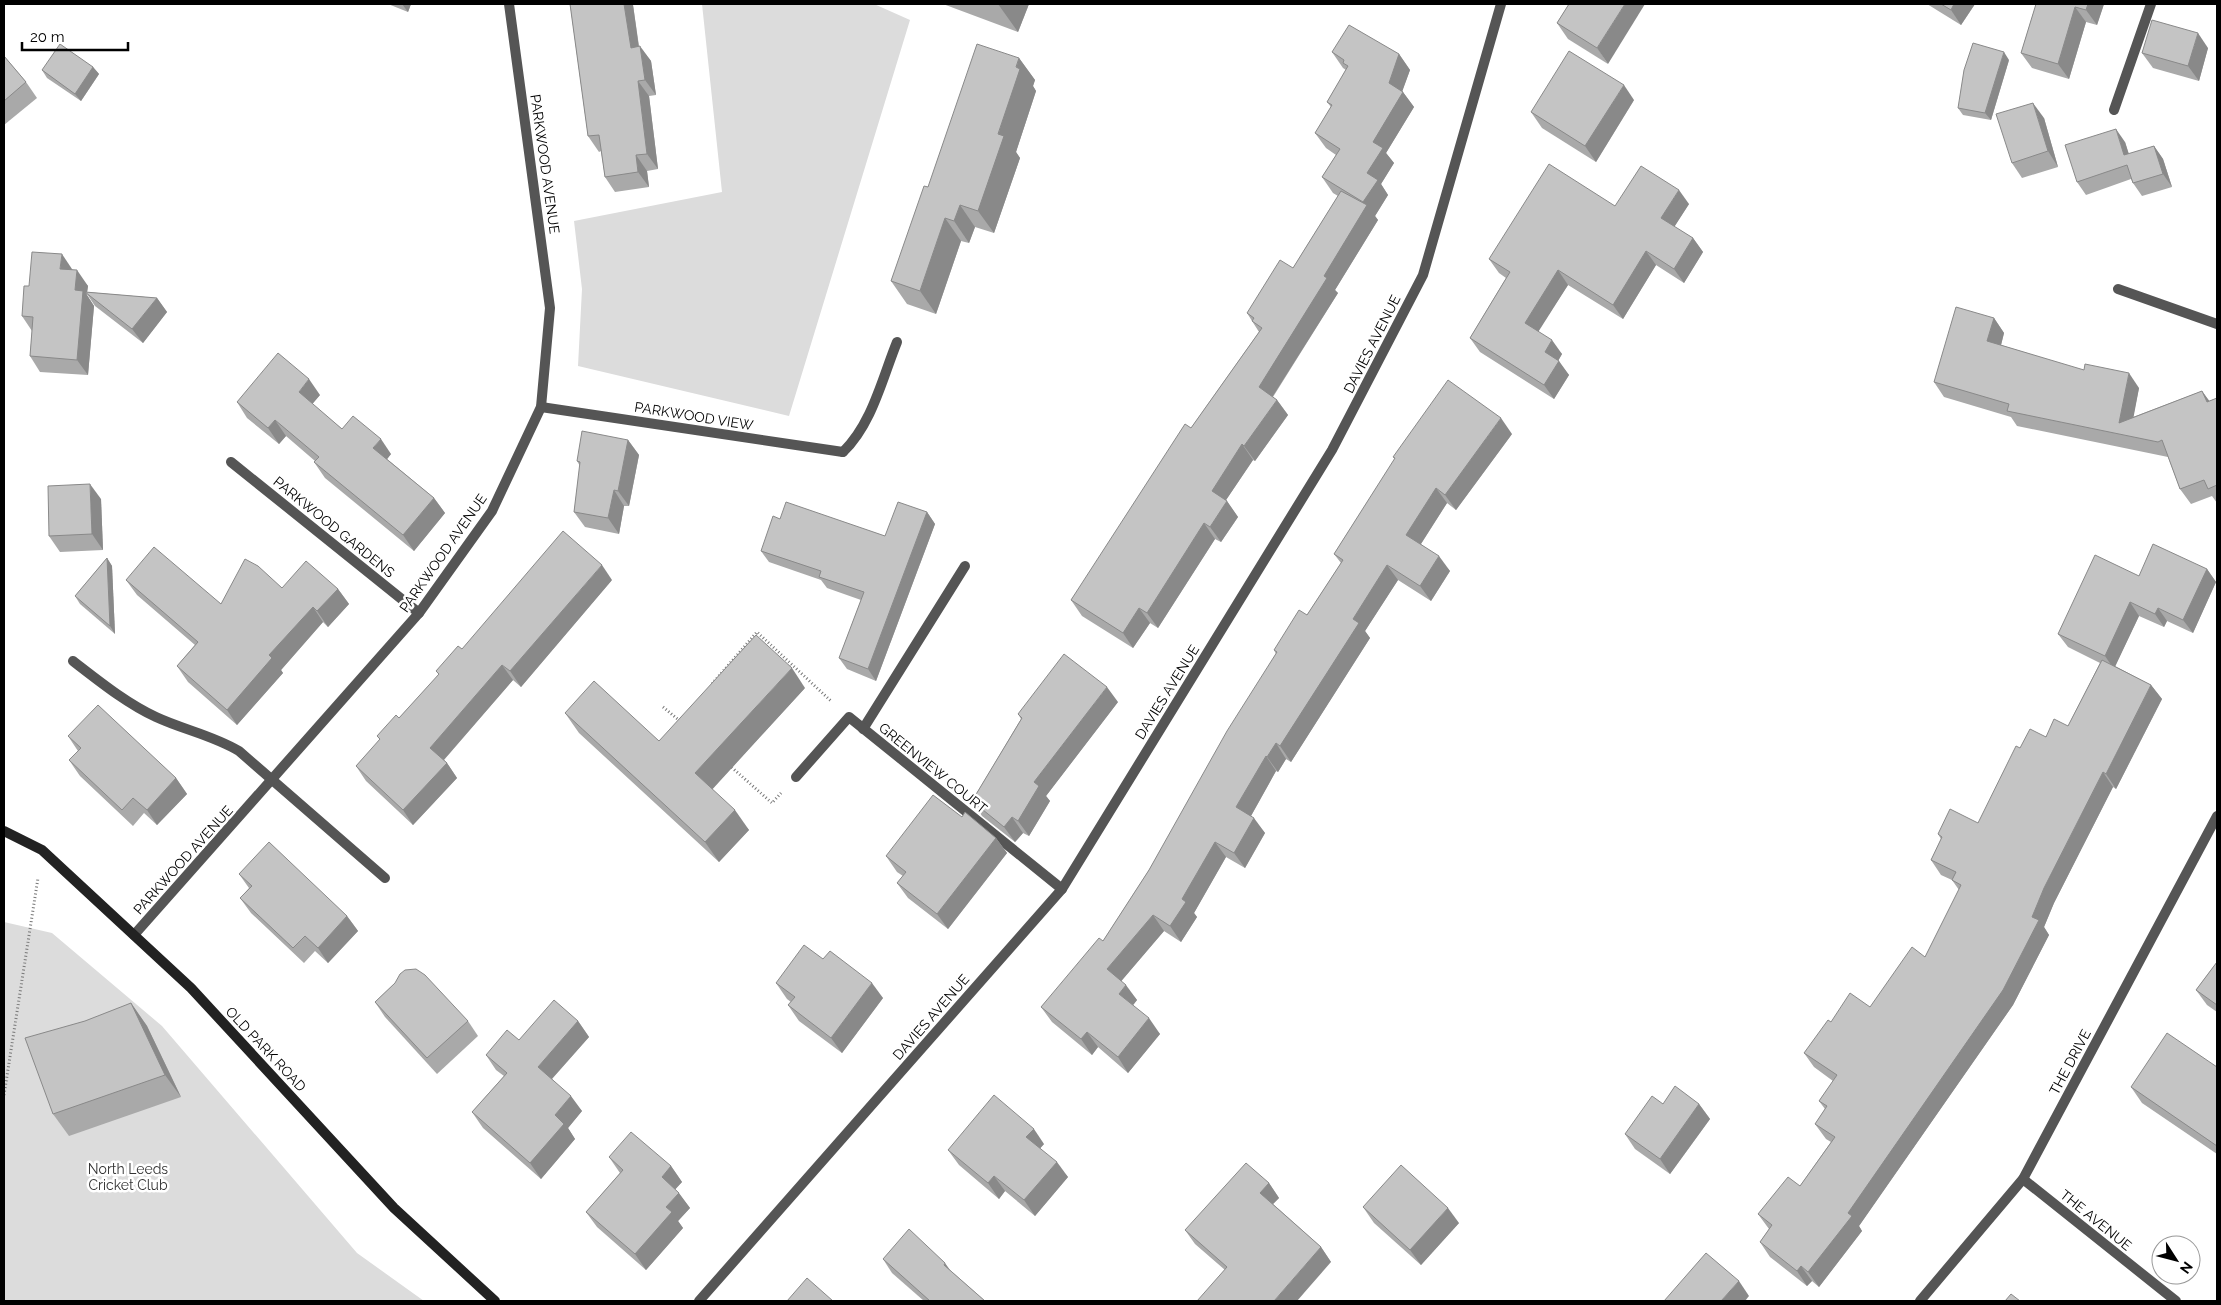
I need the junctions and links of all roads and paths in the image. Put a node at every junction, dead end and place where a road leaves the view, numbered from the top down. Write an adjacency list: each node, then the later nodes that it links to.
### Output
1 (509, 4): 8 (street, PARKWOOD AVENUE)
2 (1501, 4): 27 (street, DAVIES AVENUE)
3 (2151, 4): 4 (street)
4 (2114, 110)
5 (2118, 289): 6 (street)
6 (2217, 324)
7 (897, 342): 8 (street, PARKWOOD VIEW)
8 (541, 407): 11 (street, PARKWOOD AVENUE)
9 (231, 462): 11 (street, PARKWOOD GARDENS)
10 (965, 566): 19 (street)
11 (419, 613): 22 (street, PARKWOOD AVENUE)
12 (73, 661): 22 (street)
13 (705, 691): 16 (path)
14 (663, 707): 17 (path)
15 (686, 714): 17 (path)
16 (849, 717): 19 (street, GREENVIEW COURT); 21 (street)
17 (679, 721): 18 (path)
18 (686, 727)
19 (863, 729): 27 (street, GREENVIEW COURT)
20 (722, 759): 21 (path)
21 (796, 777)
22 (274, 780): 26 (street); 28 (street, PARKWOOD AVENUE)
23 (2217, 816): 30 (street, THE DRIVE)
24 (4, 830): 25 (street, OLD PARK ROAD)
25 (42, 850): 28 (street, OLD PARK ROAD); 29 (path)
26 (385, 878)
27 (1062, 889): 32 (street, DAVIES AVENUE)
28 (134, 935): 31 (street, OLD PARK ROAD)
29 (4, 1095)
30 (2023, 1179): 33 (street, THE DRIVE); 34 (street, THE AVENUE)
31 (495, 1301)
32 (699, 1301)
33 (1920, 1301)
34 (2176, 1301)

